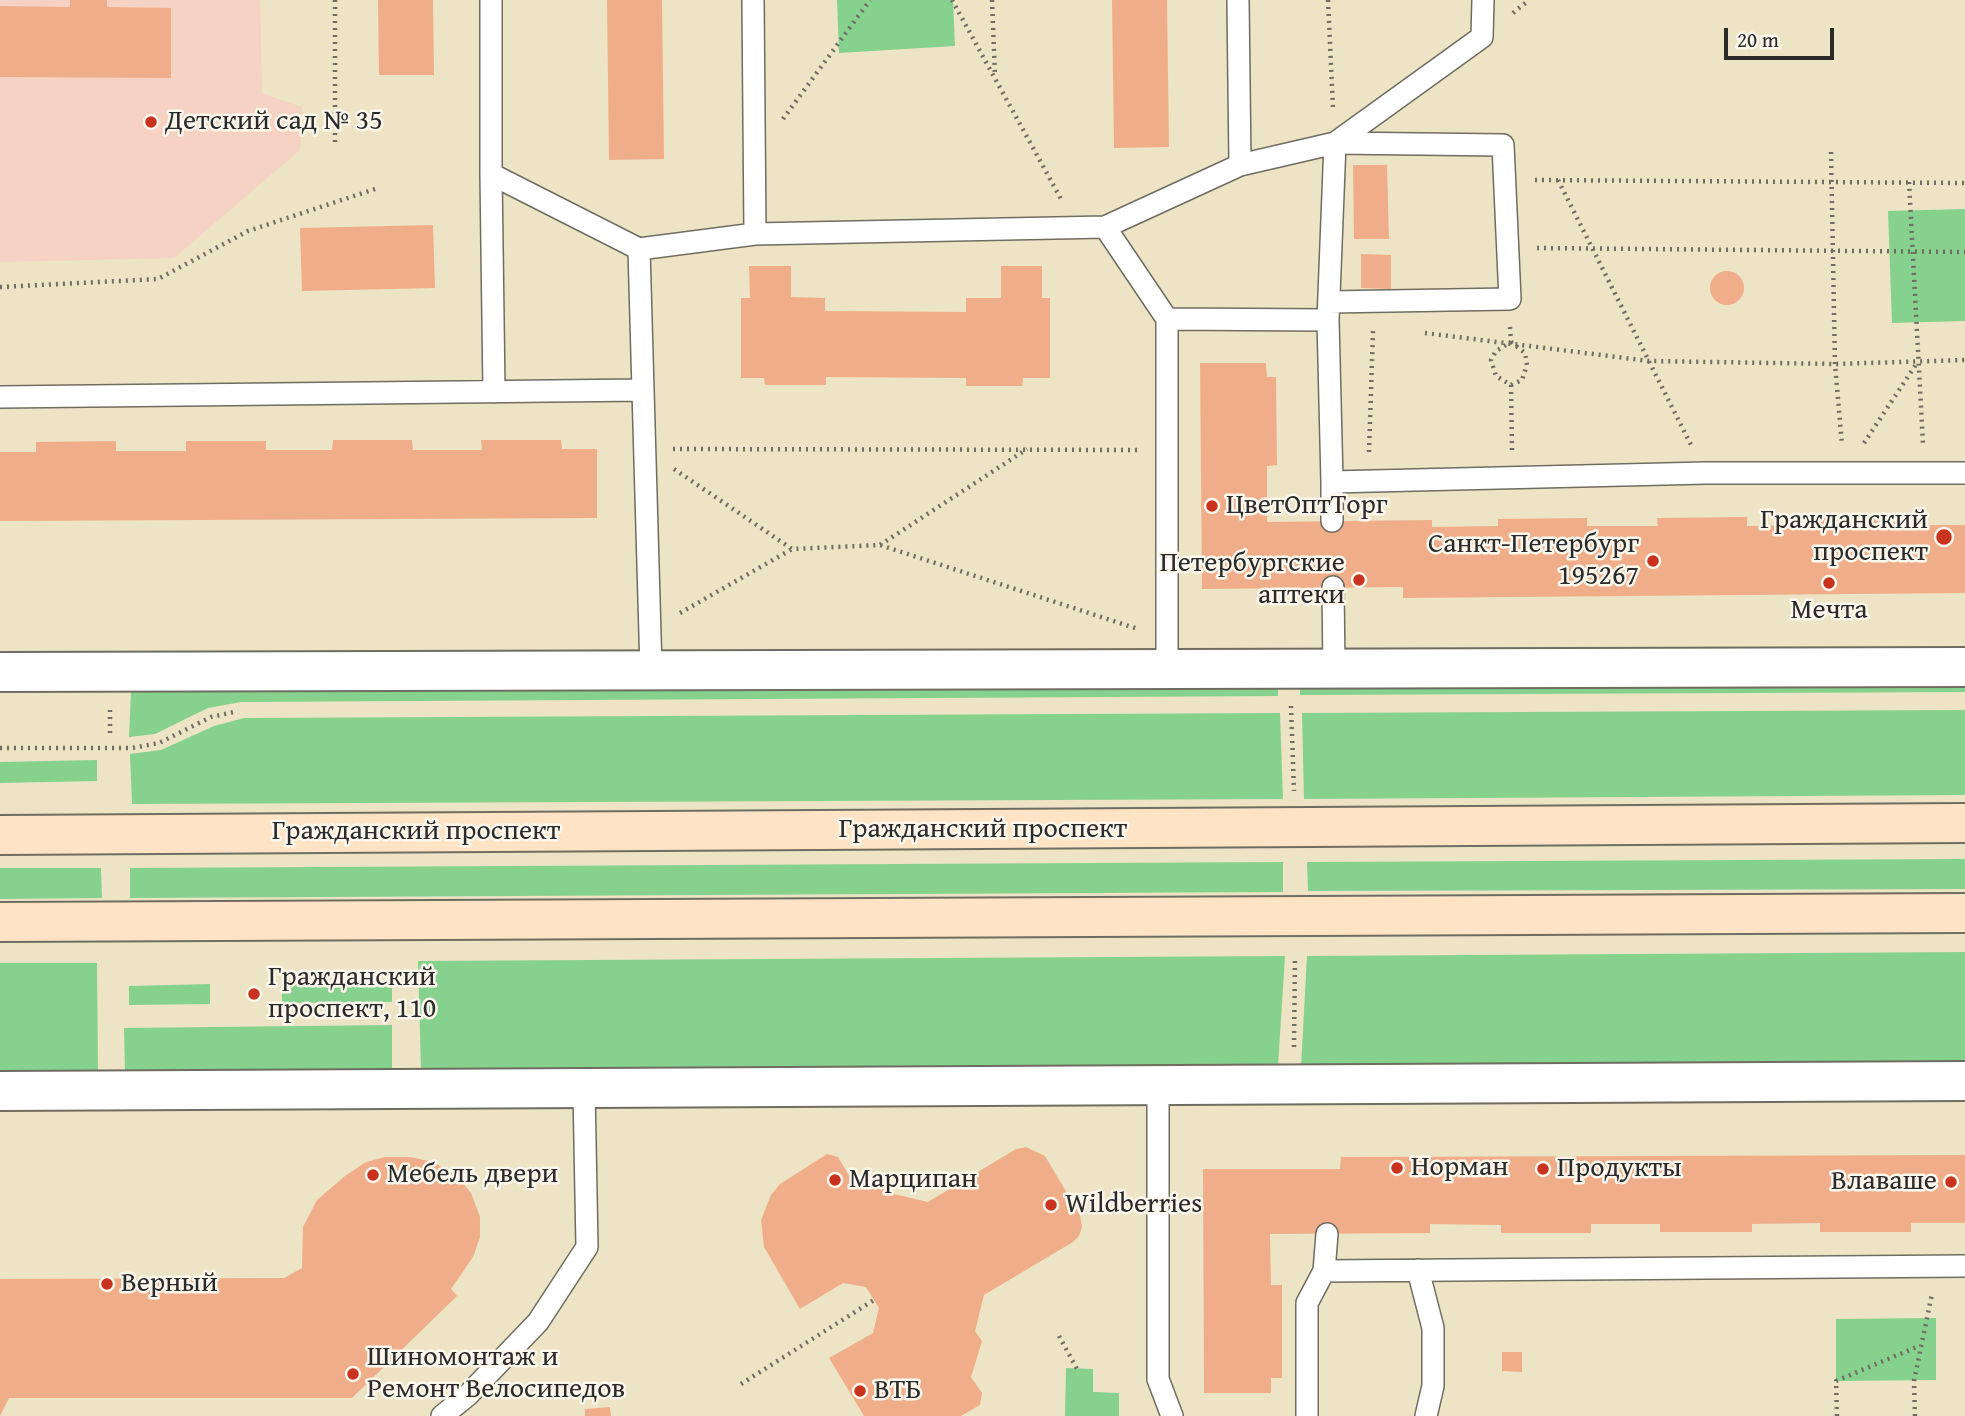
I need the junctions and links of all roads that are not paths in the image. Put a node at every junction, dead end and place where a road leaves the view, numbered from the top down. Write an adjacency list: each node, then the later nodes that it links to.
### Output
1 (491, 0): 7 (lane)
2 (753, 0): 9 (lane)
3 (1238, 0): 6 (lane)
4 (1483, 0): 5 (lane)
5 (1335, 143): 6 (lane); 11 (lane); 11 (lane)
6 (1240, 165): 8 (lane)
7 (491, 174): 10 (lane); 14 (lane)
8 (1105, 227): 9 (lane); 12 (lane)
9 (755, 234): 10 (lane)
10 (639, 249): 13 (lane)
11 (1329, 311): 12 (lane); 17 (lane)
12 (1167, 319): 22 (lane)
13 (643, 390): 14 (lane); 21 (lane)
14 (494, 392): 15 (lane)
15 (0, 397)
16 (1965, 473): 17 (lane)
17 (1332, 482): 18 (lane)
18 (1332, 521)
19 (1333, 587): 23 (lane)
20 (1965, 667): 23 (street)
21 (652, 670): 22 (street); 24 (street)
22 (1167, 670): 23 (street)
23 (1334, 671)
24 (0, 672)
25 (1965, 823): 26 (main road, Гражданский проспект)
26 (0, 835)
27 (1965, 913): 28 (main road)
28 (0, 922)
29 (1965, 1081): 30 (street)
30 (1158, 1086): 31 (street); 38 (lane)
31 (584, 1090): 32 (street); 37 (lane)
32 (0, 1091)
33 (1327, 1234): 36 (lane)
34 (1965, 1266): 35 (lane)
35 (1418, 1270): 36 (lane); 40 (lane)
36 (1324, 1271): 39 (lane)
37 (442, 1416)
38 (1172, 1416)
39 (1307, 1416)
40 (1426, 1416)

